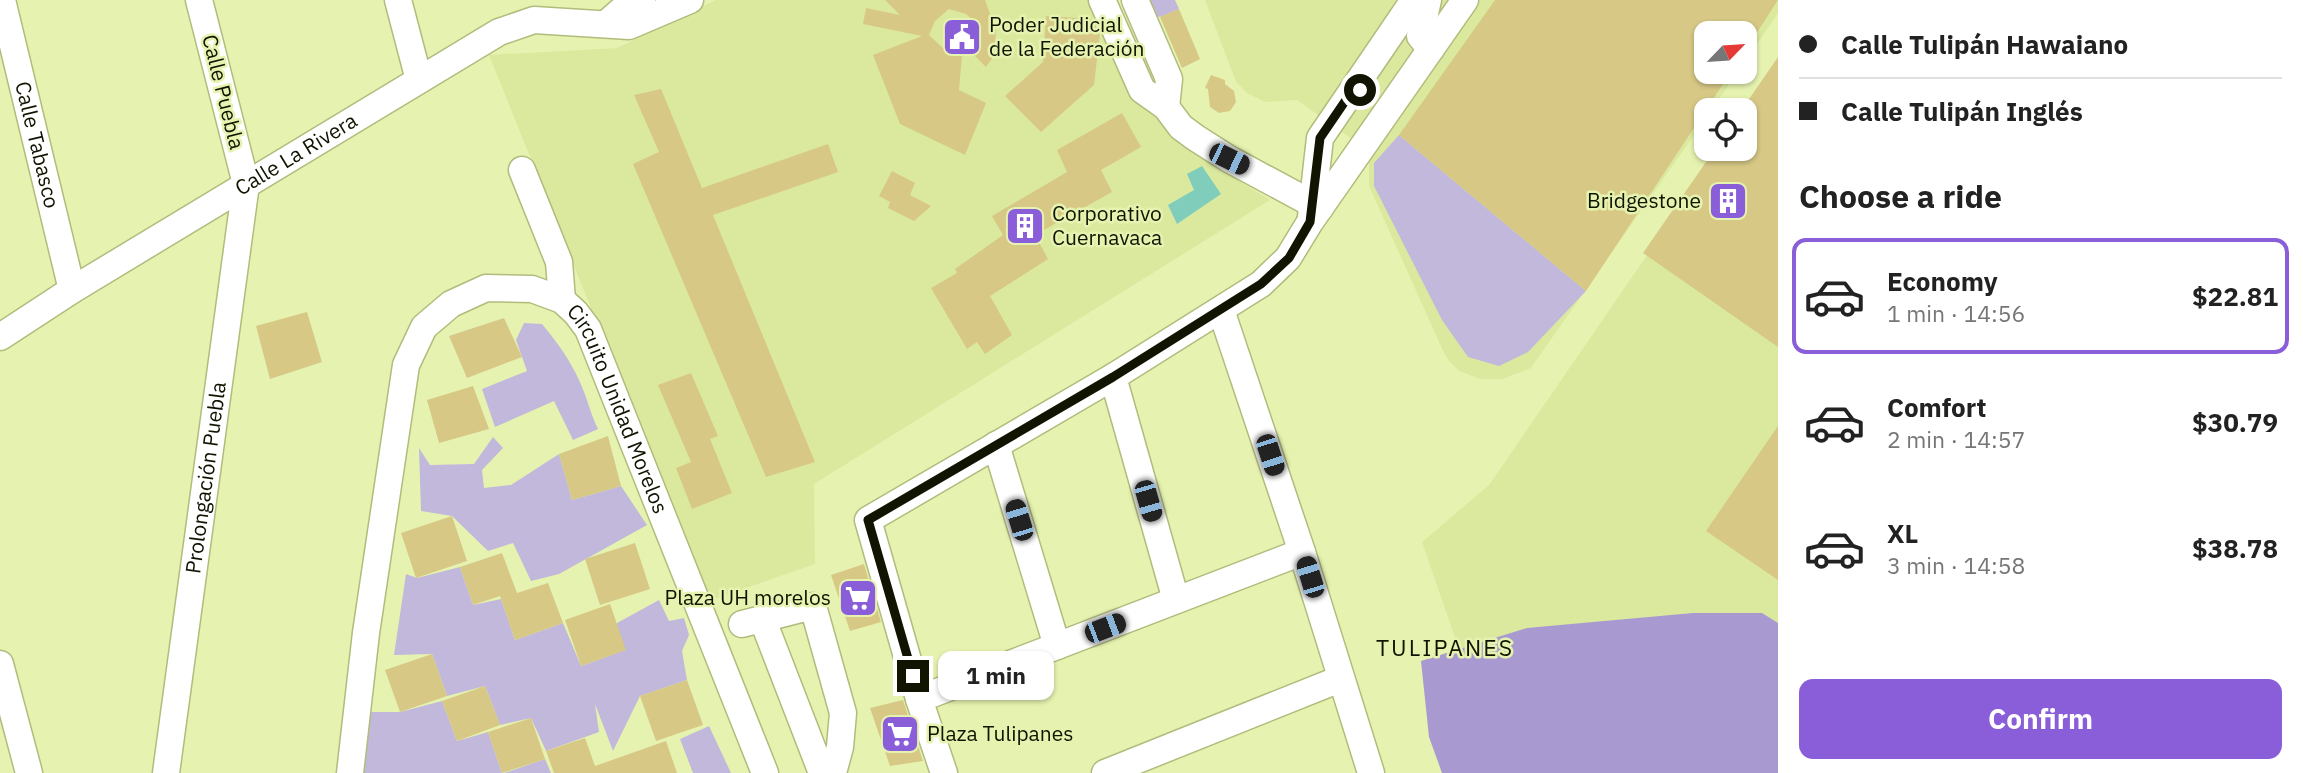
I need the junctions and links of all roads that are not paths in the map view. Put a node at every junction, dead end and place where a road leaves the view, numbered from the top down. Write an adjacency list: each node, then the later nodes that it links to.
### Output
1 (2, 0): 22 (street, Calle Tabasco)
2 (199, 0): 20 (street, Calle Puebla)
3 (398, 0): 12 (street)
4 (690, 0): 10 (street, Calle La Rivera)
5 (1102, 0): 14 (street)
6 (1135, 0): 14 (street)
7 (1414, 0): 13 (street)
8 (1428, 0): 11 (street)
9 (1465, 0): 11 (street)
10 (651, 5): 12 (street, Calle La Rivera)
11 (1431, 49): 15 (street)
12 (419, 80): 20 (street, Calle La Rivera)
13 (1350, 94): 15 (street); 16 (street)
14 (1166, 107): 19 (street)
15 (1383, 118): 17 (street)
16 (1324, 132): 17 (street); 19 (street); 21 (street)
17 (1361, 150): 21 (street)
18 (522, 170): 23 (street)
19 (1258, 173): 21 (street)
20 (246, 184): 22 (street, Calle La Rivera); 35 (street, Prolongación Puebla)
21 (1314, 211): 24 (street)
22 (72, 289): 25 (street, Calle La Rivera)
23 (562, 300): 36 (street, Circuito Unidad Morelos); 37 (street, Circuito Unidad Morelos)
24 (1220, 310): 26 (street); 28 (street)
25 (0, 337)
26 (1113, 377): 27 (street); 29 (street)
27 (996, 445): 30 (street); 33 (street)
28 (1302, 552): 29 (street); 32 (street)
29 (1176, 600): 30 (street)
30 (1057, 646): 33 (street)
31 (0, 664): 34 (street)
32 (1340, 679): 41 (street); 42 (street)
33 (919, 699): 40 (street)
34 (29, 773)
35 (166, 773)
36 (350, 773)
37 (765, 773)
38 (822, 773): 39 (street)
39 (833, 773)
40 (944, 773)
41 (1105, 773)
42 (1371, 773)

